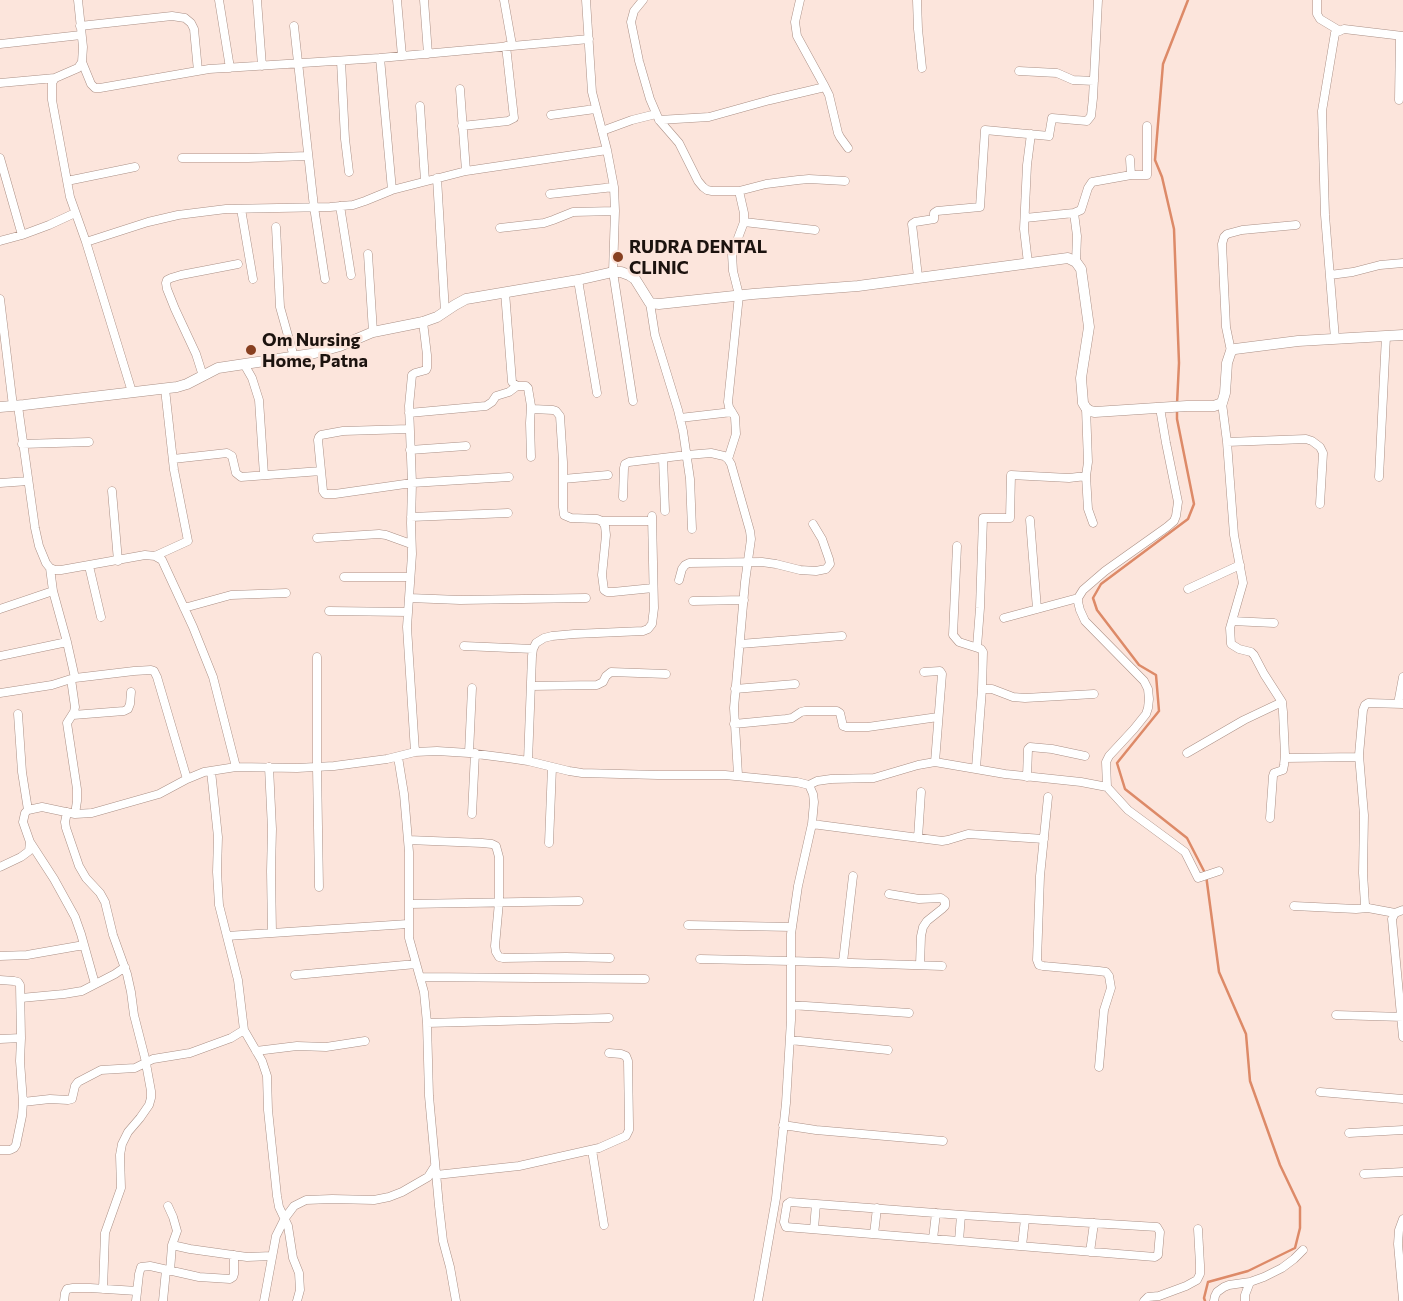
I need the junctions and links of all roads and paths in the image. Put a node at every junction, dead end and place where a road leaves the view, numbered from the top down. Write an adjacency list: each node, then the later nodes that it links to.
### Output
1 (78, 0): 13 (street)
2 (219, 0): 28 (street)
3 (257, 0): 27 (street)
4 (396, 0): 22 (street)
5 (424, 0): 21 (street)
6 (504, 0): 20 (street)
7 (586, 0): 18 (street)
8 (643, 0): 41 (street)
9 (800, 0): 35 (street)
10 (917, 0): 29 (street)
11 (1098, 0): 33 (street)
12 (1317, 0): 15 (street)
13 (80, 26): 16 (street); 30 (street)
14 (294, 26): 26 (street)
15 (1340, 31): 17 (street); 86 (street)
16 (82, 35): 19 (street); 25 (street)
17 (1402, 36): 37 (street)
18 (589, 39): 20 (street); 39 (street)
19 (0, 44)
20 (509, 45): 21 (street); 42 (street)
21 (428, 54): 22 (street)
22 (402, 56): 23 (street)
23 (380, 58): 24 (street); 61 (street)
24 (341, 61): 26 (street); 54 (street)
25 (82, 62): 30 (street); 32 (street)
26 (298, 64): 27 (street); 48 (street)
27 (262, 66): 28 (street)
28 (230, 68): 30 (street)
29 (922, 68)
30 (198, 71)
31 (1018, 71): 33 (street)
32 (55, 78): 34 (street); 57 (street)
33 (1094, 81): 45 (street)
34 (0, 83)
35 (826, 87): 41 (street); 46 (street)
36 (460, 90): 42 (street)
37 (1399, 100)
38 (420, 106): 58 (street)
39 (595, 109): 40 (street); 44 (street)
40 (551, 115)
41 (657, 117): 44 (street); 62 (street)
42 (462, 126): 53 (street)
43 (1148, 126): 55 (street)
44 (602, 131): 47 (street)
45 (1031, 134): 70 (street); 87 (street)
46 (848, 148)
47 (607, 150): 53 (street); 60 (street)
48 (308, 156): 50 (street); 65 (street)
49 (0, 158): 76 (street)
50 (182, 158)
51 (1130, 159): 55 (street)
52 (135, 167): 57 (street)
53 (466, 171): 56 (street)
54 (348, 172)
55 (1130, 175): 69 (street)
56 (437, 178): 58 (street); 95 (street)
57 (67, 181): 68 (street)
58 (425, 181): 61 (street)
59 (845, 181): 62 (street)
60 (614, 187): 63 (street); 67 (street)
61 (392, 190): 64 (street)
62 (739, 191): 71 (street)
63 (550, 194)
64 (340, 206): 65 (street); 85 (street)
65 (314, 207): 66 (street); 89 (street)
66 (241, 209): 78 (street); 88 (street)
67 (615, 211): 74 (street); 84 (street)
68 (75, 213): 76 (street); 78 (street)
69 (1074, 213): 70 (street); 80 (street)
70 (1024, 218): 81 (street)
71 (744, 222): 75 (street); 92 (street)
72 (1296, 225): 101 (street)
73 (276, 227): 102 (street)
74 (500, 228)
75 (815, 230)
76 (22, 235): 77 (street)
77 (0, 241)
78 (86, 242): 107 (street)
79 (368, 254): 97 (street)
80 (1076, 262): 81 (street); 114 (street)
81 (1028, 263): 87 (street)
82 (1403, 263): 86 (street)
83 (238, 264): 104 (street)
84 (613, 272): 90 (street); 94 (street); 109 (street)
85 (351, 275)
86 (1330, 275): 100 (street)
87 (918, 278): 92 (street)
88 (253, 279)
89 (325, 279)
90 (578, 280): 91 (street); 108 (street)
91 (505, 292): 95 (street); 105 (street)
92 (739, 295): 94 (street); 117 (street)
93 (0, 299): 111 (street)
94 (650, 303): 118 (street)
95 (445, 312): 96 (street)
96 (423, 322): 97 (street); 116 (street)
97 (373, 332): 102 (street)
98 (1403, 335): 99 (street)
99 (1386, 336): 100 (street); 134 (street)
100 (1336, 339): 101 (street)
101 (1231, 351): 110 (street)
102 (294, 357): 103 (street)
103 (244, 364): 104 (street); 131 (street)
104 (203, 376): 106 (street)
105 (517, 386): 112 (street); 116 (street)
106 (165, 389): 107 (street); 128 (street)
107 (132, 392): 111 (street)
108 (598, 393)
109 (633, 401)
110 (1222, 404): 115 (street); 121 (street)
111 (15, 406): 113 (street); 122 (street)
112 (531, 406): 126 (street); 136 (street)
113 (0, 407)
114 (1086, 408): 115 (street); 133 (street)
115 (1163, 408): 169 (street)
116 (409, 412): 119 (street)
117 (732, 412): 118 (street); 129 (street)
118 (680, 418): 125 (street)
119 (409, 429): 124 (street); 130 (street)
120 (89, 442): 122 (street)
121 (1227, 442): 142 (street); 157 (street)
122 (22, 444): 137 (street)
123 (466, 446): 124 (street)
124 (410, 450): 138 (street)
125 (687, 455): 127 (street); 129 (street); 150 (street)
126 (530, 457)
127 (663, 458): 141 (street); 143 (street)
128 (173, 459): 131 (street); 154 (street)
129 (728, 459): 156 (street)
130 (321, 471): 131 (street); 138 (street)
131 (264, 475)
132 (608, 476): 136 (street)
133 (1086, 476): 148 (street); 185 (street)
134 (1379, 477)
135 (509, 478): 138 (street)
136 (564, 479): 147 (street)
137 (28, 481): 139 (street); 159 (street)
138 (412, 483): 145 (street)
139 (0, 484)
140 (112, 491): 155 (street)
141 (623, 498)
142 (1320, 504)
143 (665, 511)
144 (508, 513): 145 (street)
145 (411, 517): 152 (street)
146 (1030, 520): 174 (street)
147 (602, 521): 163 (street); 163 (street)
148 (1093, 523)
149 (813, 524): 156 (street)
150 (692, 529)
151 (317, 538): 152 (street)
152 (412, 544): 160 (street)
153 (957, 546): 185 (street)
154 (154, 556): 155 (street); 172 (street)
155 (118, 561): 158 (street)
156 (748, 562): 162 (street); 170 (street)
157 (1240, 565): 164 (street); 179 (street)
158 (89, 566): 159 (street); 177 (street)
159 (50, 568): 165 (street)
160 (410, 576): 161 (street); 167 (street)
161 (344, 577)
162 (679, 580)
163 (653, 588): 186 (street)
164 (1188, 590)
165 (53, 592): 173 (street); 182 (street)
166 (286, 593): 172 (street)
167 (409, 598): 168 (street); 176 (street)
168 (586, 598)
169 (1078, 598): 174 (street); 226 (street)
170 (744, 600): 171 (street); 183 (street)
171 (693, 601)
172 (184, 608): 216 (street)
173 (0, 609)
174 (1037, 609): 178 (street)
175 (329, 611): 176 (street)
176 (408, 612): 207 (street)
177 (101, 617)
178 (1004, 618)
179 (1232, 621): 180 (street); 201 (street)
180 (1274, 623)
181 (842, 636): 183 (street)
182 (67, 642): 187 (street); 192 (street)
183 (740, 644): 196 (street)
184 (464, 646): 186 (street)
185 (977, 647): 197 (street)
186 (534, 649): 194 (street)
187 (0, 656)
188 (317, 657): 218 (street)
189 (924, 672): 205 (street)
190 (666, 674): 194 (street)
191 (1403, 677): 202 (street)
192 (73, 679): 199 (street); 204 (street); 224 (street)
193 (795, 684): 196 (street)
194 (531, 686): 214 (street)
195 (472, 688): 208 (street)
196 (735, 689): 206 (street)
197 (982, 689): 200 (street); 220 (street)
198 (130, 692): 204 (street)
199 (0, 693)
200 (1094, 694)
201 (1282, 702): 209 (street); 213 (street)
202 (1401, 704): 212 (street)
203 (18, 714): 229 (street)
204 (73, 715): 231 (street)
205 (938, 718): 206 (street); 215 (street)
206 (734, 724): 222 (street)
207 (415, 752): 208 (street); 211 (street)
208 (472, 753): 214 (street); 232 (street)
209 (1186, 753)
210 (1085, 756): 223 (street)
211 (398, 757): 218 (street); 237 (street)
212 (1359, 757): 213 (street); 249 (street)
213 (1285, 758): 233 (street)
214 (528, 761): 219 (street)
215 (935, 762): 220 (street); 225 (street)
216 (236, 767): 217 (street); 221 (street)
217 (270, 767): 218 (street); 255 (street)
218 (317, 767): 243 (street)
219 (552, 767): 222 (street); 239 (street)
220 (976, 768): 223 (street)
221 (211, 771): 224 (street); 256 (street)
222 (738, 775): 225 (street)
223 (1027, 777): 226 (street)
224 (187, 778): 231 (street)
225 (809, 785): 234 (street)
226 (1107, 787): 241 (street)
227 (921, 792): 235 (street)
228 (1048, 797): 236 (street)
229 (28, 810): 230 (street); 238 (street)
230 (66, 812): 231 (street); 266 (street)
231 (75, 814)
232 (472, 814)
233 (1270, 818)
234 (812, 824): 235 (street); 254 (street)
235 (918, 838): 236 (street)
236 (1044, 839): 289 (street)
237 (408, 840): 246 (street); 247 (street)
238 (30, 842): 240 (street); 257 (street)
239 (549, 843)
240 (0, 867)
241 (1217, 872)
242 (852, 876): 262 (street)
243 (319, 887)
244 (889, 894): 264 (street)
245 (579, 901): 246 (street)
246 (499, 902): 247 (street); 259 (street)
247 (409, 904): 252 (street)
248 (1294, 906): 249 (street)
249 (1368, 908): 251 (street)
250 (1403, 910): 251 (street)
251 (1395, 913): 276 (street)
252 (408, 924): 255 (street); 263 (street)
253 (688, 925): 254 (street)
254 (792, 927): 261 (street)
255 (272, 933): 256 (street)
256 (227, 936): 279 (street)
257 (84, 945): 258 (street); 271 (street)
258 (0, 956)
259 (610, 958)
260 (700, 959): 261 (street)
261 (791, 960): 262 (street); 273 (street)
262 (843, 962): 264 (street)
263 (416, 964): 267 (street); 268 (street)
264 (920, 965): 265 (street)
265 (942, 966)
266 (125, 967): 271 (street); 288 (street)
267 (294, 975)
268 (421, 977): 269 (street); 278 (street)
269 (645, 979)
270 (0, 980): 272 (street)
271 (95, 984): 272 (street)
272 (20, 998): 281 (street)
273 (791, 1004): 274 (street); 283 (street)
274 (909, 1013)
275 (1336, 1015): 276 (street)
276 (1402, 1017): 280 (street)
277 (609, 1018): 278 (street)
278 (427, 1023): 299 (street)
279 (244, 1030): 286 (street); 288 (street)
280 (1403, 1037)
281 (21, 1038): 282 (street); 292 (street)
282 (0, 1039)
283 (790, 1040): 285 (street); 293 (street)
284 (365, 1041): 286 (street)
285 (888, 1050)
286 (256, 1051): 310 (street)
287 (609, 1053): 298 (street)
288 (146, 1062): 292 (street); 328 (street)
289 (1099, 1067)
290 (1320, 1092): 291 (street)
291 (1403, 1100)
292 (23, 1102): 297 (street)
293 (783, 1125): 296 (street); 306 (street)
294 (1403, 1130): 295 (street)
295 (1348, 1133)
296 (943, 1141)
297 (0, 1150)
298 (592, 1150): 302 (street); 314 (street)
299 (435, 1166): 302 (street); 310 (street)
300 (1403, 1172): 301 (street)
301 (1364, 1174)
302 (436, 1175): 336 (street)
303 (816, 1204): 305 (street); 307 (street); 315 (street)
304 (168, 1206): 320 (street)
305 (877, 1208): 308 (street); 317 (street)
306 (774, 1212): 307 (street); 337 (street)
307 (786, 1213): 315 (street)
308 (936, 1213): 309 (street); 318 (street)
309 (961, 1215): 311 (street); 319 (street)
310 (285, 1218): 325 (street); 335 (street)
311 (1025, 1219): 313 (street); 321 (street)
312 (1403, 1219): 330 (street)
313 (1094, 1223): 323 (street); 323 (street)
314 (604, 1225)
315 (814, 1229): 317 (street)
316 (1198, 1229): 338 (street)
317 (874, 1234): 318 (street)
318 (933, 1239): 319 (street)
319 (959, 1241): 321 (street)
320 (172, 1245): 324 (street); 326 (street)
321 (1022, 1246): 323 (street)
322 (1303, 1250): 327 (street)
323 (1090, 1252)
324 (234, 1255): 325 (street); 326 (street)
325 (272, 1256): 334 (street)
326 (168, 1271): 329 (street); 333 (street)
327 (1250, 1282): 339 (street); 340 (street)
328 (103, 1288): 329 (street); 331 (street)
329 (137, 1291): 332 (street)
330 (1403, 1300)
331 (64, 1301)
332 (136, 1301)
333 (163, 1301)
334 (264, 1301)
335 (298, 1301)
336 (456, 1301)
337 (758, 1301)
338 (1144, 1301)
339 (1214, 1301)
340 (1245, 1301)

